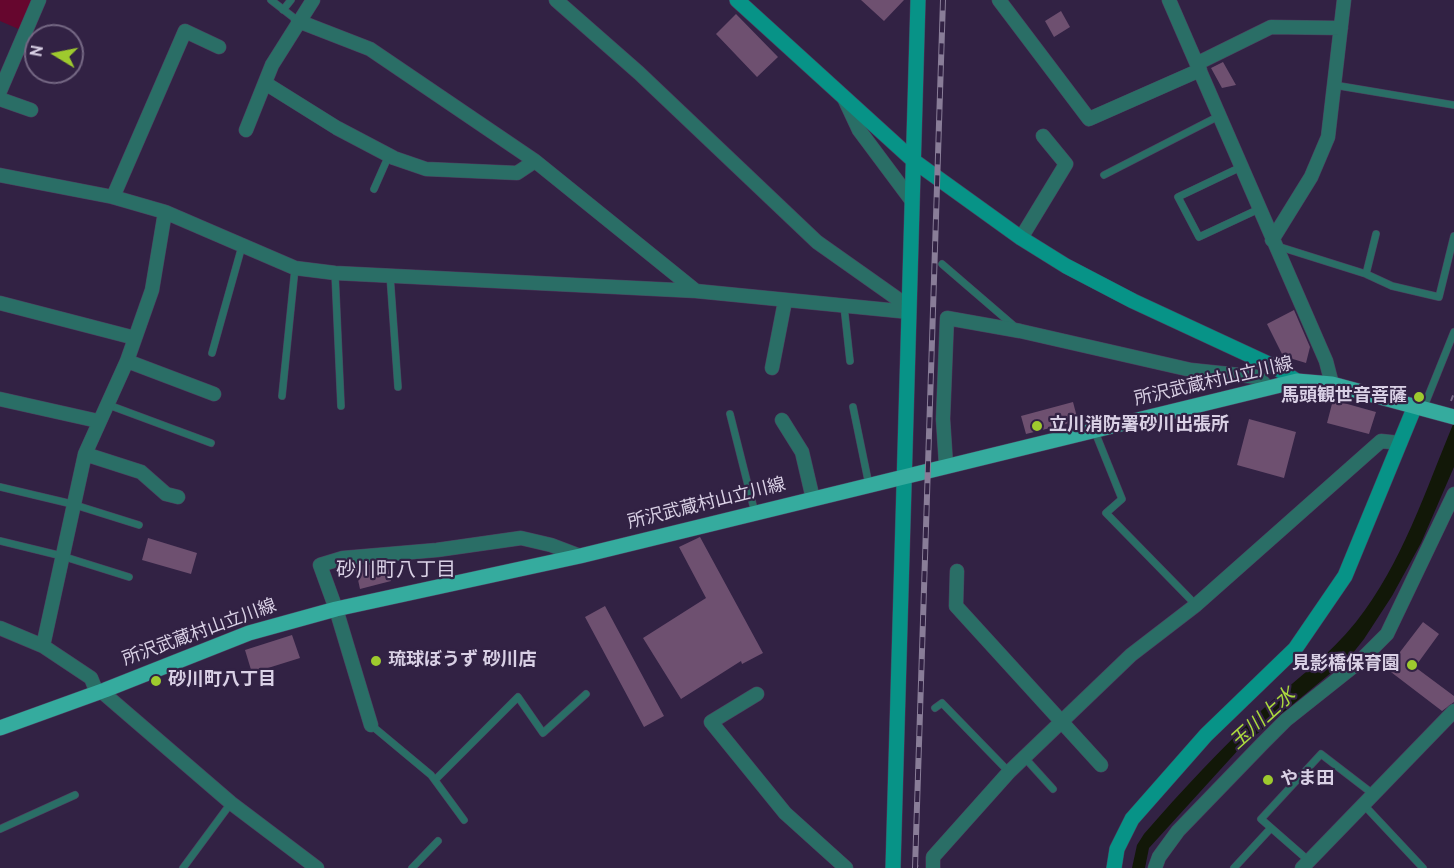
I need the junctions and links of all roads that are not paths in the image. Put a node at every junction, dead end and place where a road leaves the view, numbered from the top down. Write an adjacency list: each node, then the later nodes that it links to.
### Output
1 (39, 0): 18 (street)
2 (271, 0): 11 (lane)
3 (291, 0): 11 (lane)
4 (313, 0): 12 (street)
5 (556, 0): 51 (street)
6 (737, 0): 19 (street)
7 (918, 0): 28 (street)
8 (999, 0): 15 (street)
9 (1169, 0): 15 (street)
10 (1344, 0): 13 (street)
11 (283, 10): 12 (lane)
12 (298, 21): 16 (street); 27 (street)
13 (1341, 28): 15 (street); 17 (street)
14 (219, 47): 33 (street)
15 (1199, 67): 23 (street)
16 (265, 83): 24 (street); 26 (street)
17 (1334, 85): 21 (lane); 40 (street)
18 (0, 91)
19 (844, 97): 28 (street); 34 (street)
20 (0, 99): 22 (street)
21 (1454, 105)
22 (31, 110)
23 (1220, 116): 29 (street); 31 (lane)
24 (246, 130)
25 (1043, 136): 39 (street)
26 (389, 155): 27 (street); 32 (lane)
27 (535, 161): 47 (street)
28 (914, 161): 34 (street); 39 (street)
29 (1241, 167): 35 (street); 35 (lane)
30 (0, 175): 33 (street)
31 (1104, 175)
32 (374, 189)
33 (113, 197): 36 (street)
34 (912, 201): 51 (street)
35 (1259, 209): 40 (street)
36 (165, 212): 41 (street); 54 (street)
37 (1376, 234): 45 (lane)
38 (1454, 236): 45 (lane)
39 (1021, 238): 59 (street)
40 (1273, 242): 45 (lane); 60 (street)
41 (242, 246): 43 (street); 55 (lane)
42 (942, 264): 52 (lane)
43 (295, 268): 44 (street); 64 (lane)
44 (335, 273): 46 (street); 67 (lane)
45 (1366, 274)
46 (390, 275): 47 (street); 61 (lane)
47 (696, 291): 48 (street)
48 (784, 301): 50 (street); 58 (street)
49 (0, 303): 54 (street)
50 (844, 306): 51 (street); 57 (lane)
51 (909, 309): 79 (street)
52 (1020, 331): 62 (street); 78 (street)
53 (1454, 332): 69 (lane)
54 (135, 338): 56 (street)
55 (212, 353)
56 (127, 361): 63 (street); 66 (street)
57 (850, 361)
58 (772, 368)
59 (1297, 381): 60 (main road, 所沢武蔵村山立川線); 62 (main road, 所沢武蔵村山立川線)
60 (1332, 384): 69 (main road, 所沢武蔵村山立川線)
61 (398, 387)
62 (1268, 387): 74 (main road, 所沢武蔵村山立川線)
63 (214, 394)
64 (282, 396)
65 (0, 399): 73 (street)
66 (105, 404): 73 (street); 75 (lane)
67 (341, 406)
68 (853, 407): 80 (lane)
69 (1423, 409): 71 (main road, 所沢武蔵村山立川線); 76 (street)
70 (730, 414): 86 (lane)
71 (1454, 417)
72 (782, 420): 84 (street)
73 (98, 421): 77 (street)
74 (1095, 432): 78 (main road, 所沢武蔵村山立川線); 93 (lane)
75 (211, 443)
76 (1400, 443): 93 (street); 124 (street)
77 (85, 454): 83 (street); 85 (street)
78 (946, 465): 79 (main road, 所沢武蔵村山立川線)
79 (904, 476): 80 (main road, 所沢武蔵村山立川線); 122 (street)
80 (869, 485): 84 (main road, 所沢武蔵村山立川線)
81 (0, 487): 85 (lane)
82 (1454, 494): 125 (street)
83 (178, 497)
84 (813, 499): 86 (main road, 所沢武蔵村山立川線)
85 (72, 504): 87 (lane); 89 (street)
86 (755, 513): 90 (main road, 所沢武蔵村山立川線)
87 (139, 525)
88 (0, 542): 89 (lane)
89 (62, 556): 92 (lane); 96 (street)
90 (580, 556): 94 (main road, 所沢武蔵村山立川線); 94 (street)
91 (957, 571): 102 (street)
92 (129, 577)
93 (1196, 604): 102 (street)
94 (336, 609): 97 (main road, 所沢武蔵村山立川線); 103 (street)
95 (0, 628): 96 (street)
96 (43, 646): 97 (street)
97 (99, 692): 104 (main road, 所沢武蔵村山立川線); 112 (street)
98 (757, 693): 121 (street)
99 (586, 694): 108 (lane)
100 (935, 708): 107 (lane)
101 (1454, 711): 111 (street)
102 (1062, 720): 105 (street); 106 (street)
103 (371, 725): 108 (lane)
104 (0, 728)
105 (1024, 757): 107 (street); 109 (lane)
106 (1101, 765)
107 (1009, 772): 123 (street)
108 (435, 780): 113 (lane)
109 (1053, 789)
110 (75, 795): 115 (lane)
111 (1368, 799): 114 (lane); 117 (street); 127 (lane)
112 (231, 804): 118 (lane); 119 (street)
113 (464, 820)
114 (1271, 828): 117 (lane); 126 (lane)
115 (0, 829)
116 (438, 841): 120 (lane)
117 (1305, 865)
118 (183, 868)
119 (317, 868)
120 (412, 868)
121 (846, 868)
122 (892, 868)
123 (933, 868)
124 (1114, 868)
125 (1155, 868)
126 (1234, 868)
127 (1423, 868)

